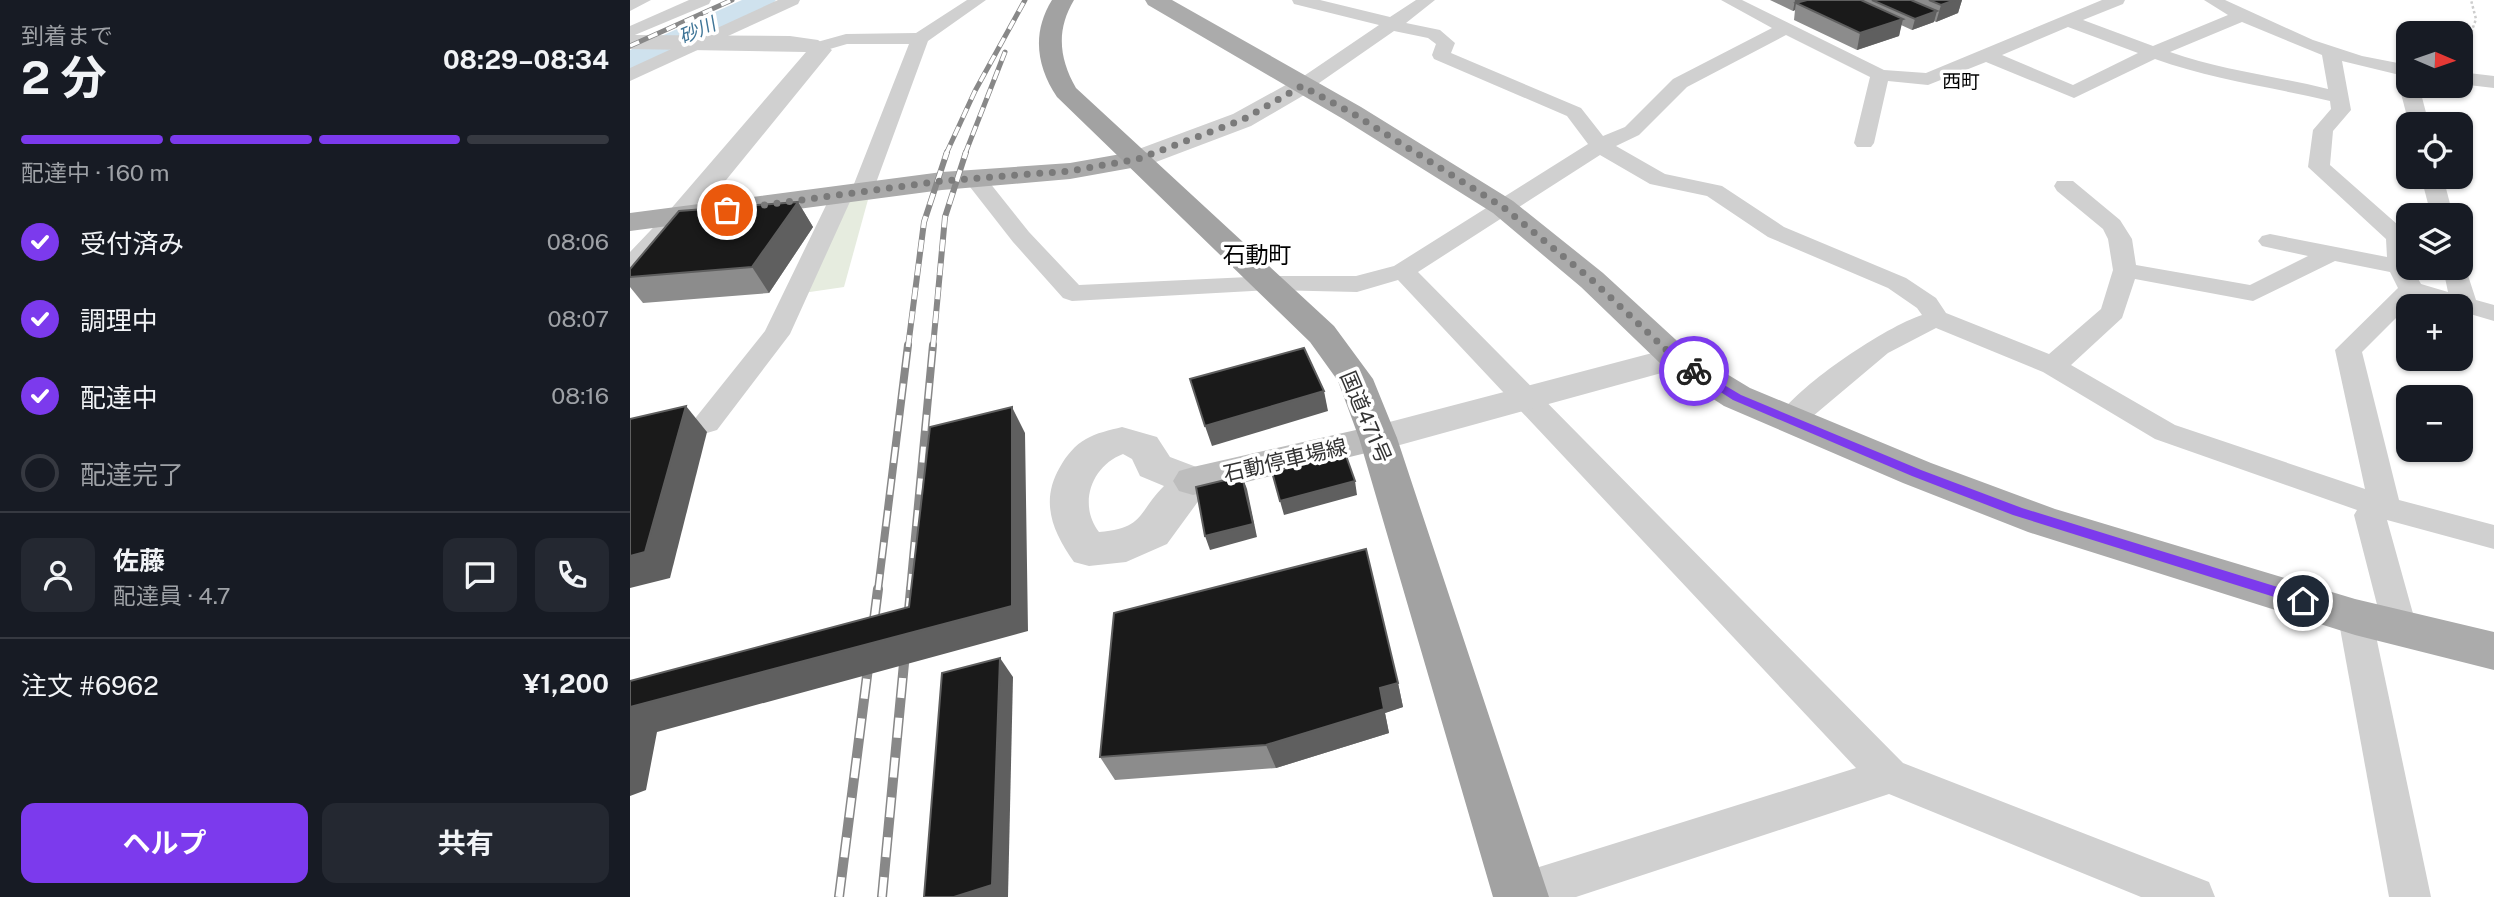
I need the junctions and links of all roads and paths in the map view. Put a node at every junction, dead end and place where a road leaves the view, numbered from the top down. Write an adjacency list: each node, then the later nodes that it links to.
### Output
1 (643, 0): 13 (street)
2 (703, 0): 19 (street)
3 (792, 0): 22 (street)
4 (978, 0): 20 (street)
5 (1063, 0): 36 (highway, 国道471号)
6 (1156, 0): 32 (main road)
7 (1300, 0): 16 (street)
8 (1427, 0): 16 (street)
9 (1729, 0): 17 (street)
10 (2117, 0): 15 (street)
11 (2212, 0): 14 (street)
12 (2471, 0): 18 (path)
13 (630, 6)
14 (2241, 16): 24 (street); 25 (street)
15 (2068, 21): 24 (street); 26 (street)
16 (1390, 24): 32 (street); 35 (street)
17 (1786, 28): 29 (street); 35 (street)
18 (2473, 28)
19 (630, 32)
20 (920, 38): 23 (street); 39 (street)
21 (630, 42): 22 (street)
22 (700, 42): 23 (street); 28 (street)
23 (816, 48): 41 (street)
24 (2155, 51): 26 (street); 33 (street)
25 (2332, 54): 27 (street); 33 (street)
26 (1986, 55): 29 (street)
27 (2396, 74)
28 (630, 75)
29 (1880, 75): 34 (street)
30 (2473, 80): 31 (street)
31 (2494, 82)
32 (1302, 86): 36 (street); 40 (main road)
33 (2337, 97): 43 (street)
34 (1864, 143)
35 (1600, 146): 40 (street); 56 (street)
36 (1138, 159): 37 (main road); 52 (highway, 国道471号)
37 (974, 178): 39 (main road); 52 (street)
38 (2065, 186): 47 (street)
39 (853, 192): 41 (main road); 61 (street)
40 (1503, 207): 48 (street); 57 (main road)
41 (680, 216): 42 (main road); 46 (street)
42 (630, 222)
43 (2396, 235)
44 (2270, 241): 45 (street)
45 (2333, 253): 47 (street); 49 (street)
46 (630, 270)
47 (2125, 270): 58 (street)
48 (1403, 271): 52 (street); 59 (street)
49 (2396, 275)
50 (2403, 280): 64 (street)
51 (2410, 280): 53 (street)
52 (1270, 283): 62 (highway, 国道471号)
53 (2441, 294)
54 (2473, 307): 55 (street)
55 (2494, 313)
56 (1937, 319): 58 (street); 60 (street)
57 (1675, 358): 59 (street); 60 (main road)
58 (2053, 366): 64 (street)
59 (1525, 400): 62 (street); 69 (street)
60 (1790, 420): 66 (main road)
61 (707, 423)
62 (1378, 438): 63 (main road, 石動停車場線); 70 (highway, 国道471号)
63 (1193, 481)
64 (2385, 508): 65 (street); 67 (street)
65 (2494, 537)
66 (2355, 617): 67 (main road); 72 (street)
67 (2400, 628): 68 (main road)
68 (2494, 651)
69 (1889, 776): 70 (street); 71 (street)
70 (1521, 895)
71 (2194, 897)
72 (2410, 897)

